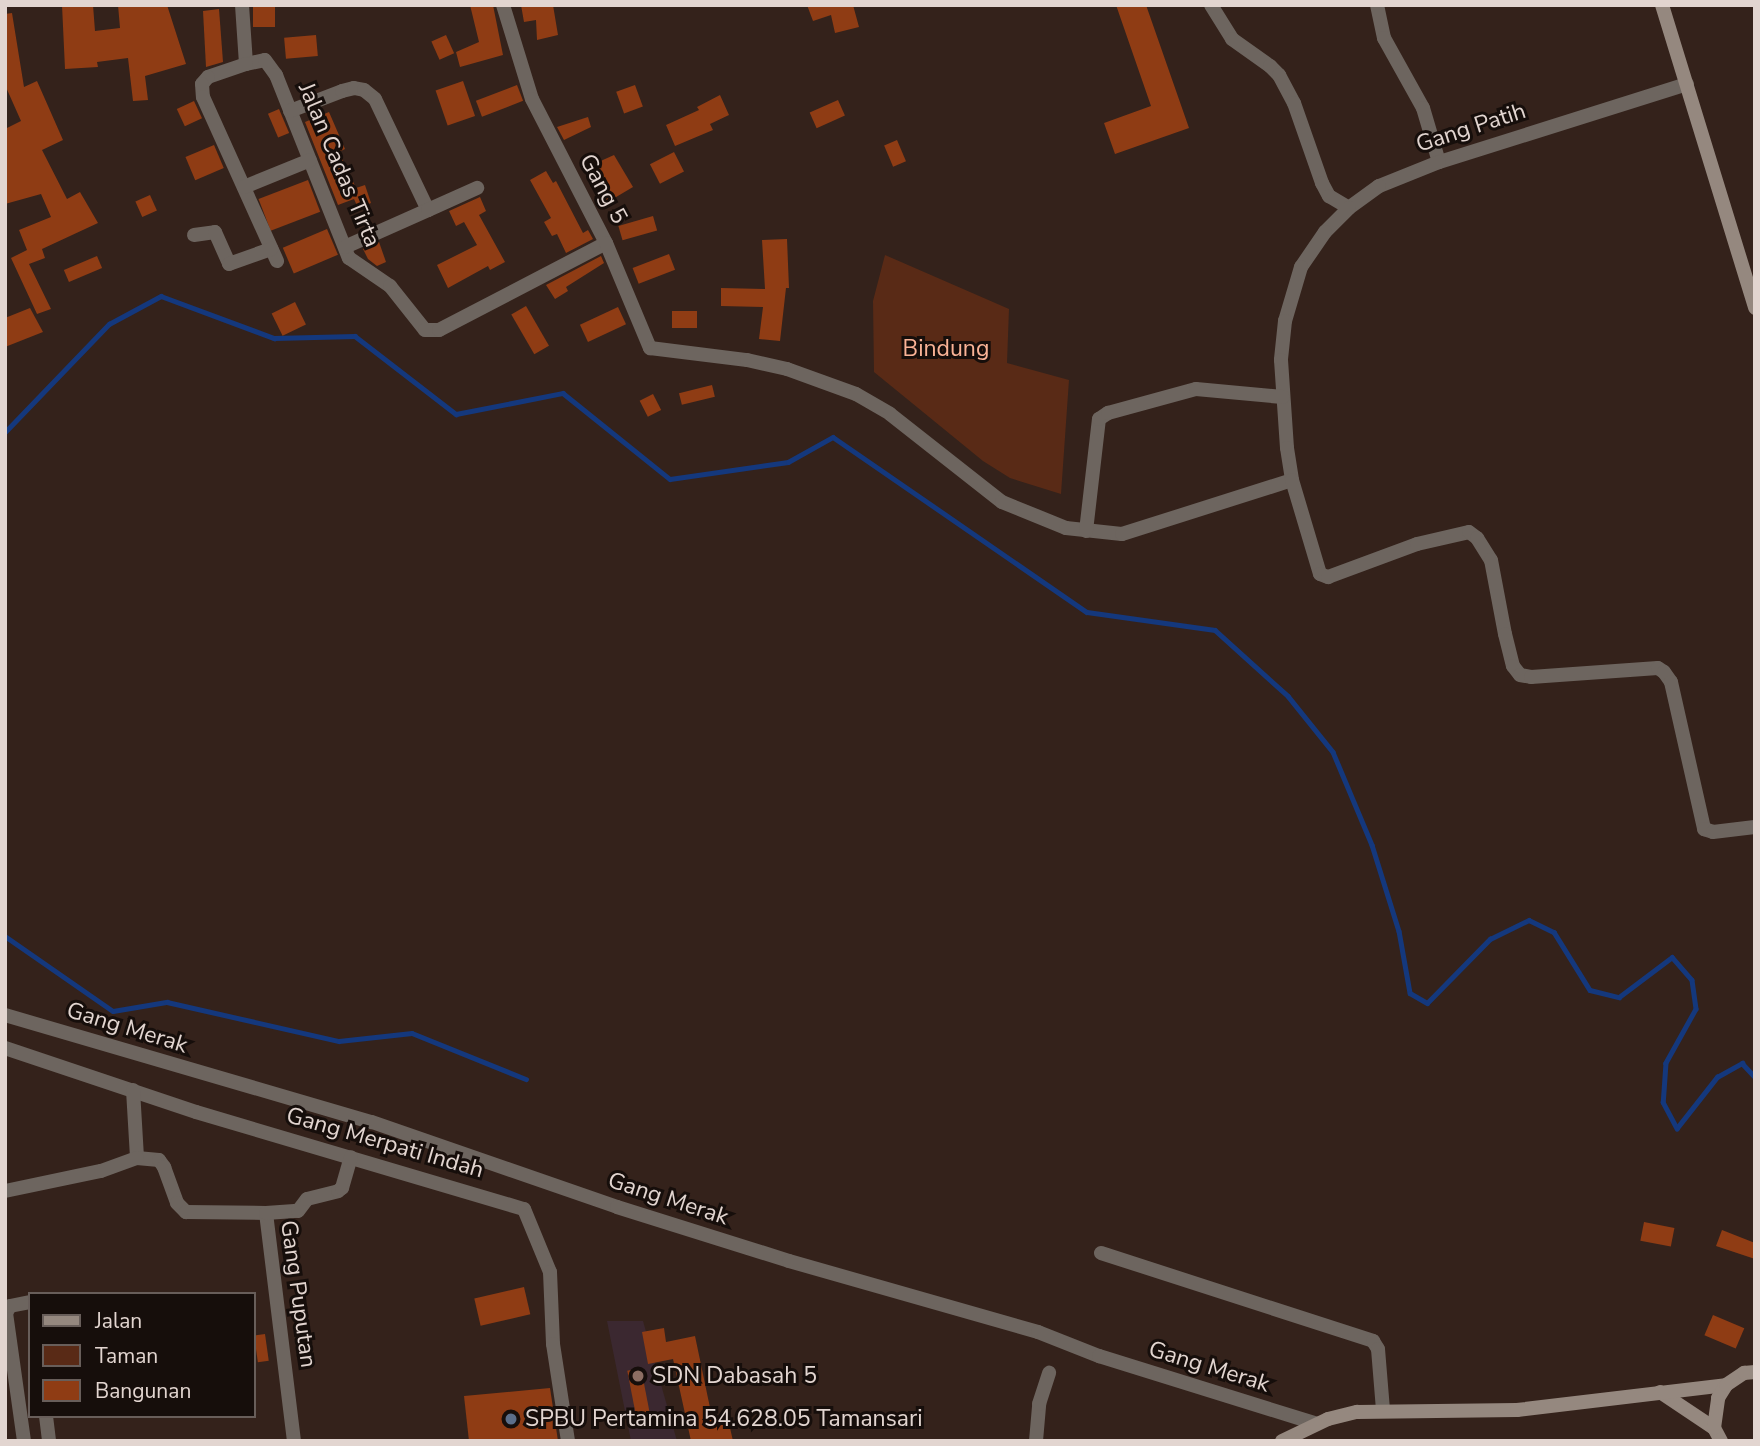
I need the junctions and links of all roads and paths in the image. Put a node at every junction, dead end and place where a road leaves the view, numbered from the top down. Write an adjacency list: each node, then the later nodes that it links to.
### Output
1 (242, 5): 6 (street)
2 (503, 5): 16 (street, Gang 5)
3 (1211, 5): 13 (street)
4 (1377, 5): 10 (street)
5 (1662, 5): 7 (main road)
6 (246, 64): 8 (street, Jalan Cadas Tirta); 11 (street)
7 (1687, 85): 10 (street, Gang Patih); 18 (main road)
8 (290, 111): 9 (street, Jalan Cadas Tirta); 14 (street)
9 (310, 160): 11 (street); 17 (street, Jalan Cadas Tirta)
10 (1439, 162): 13 (street, Gang Patih)
11 (244, 187): 15 (street)
12 (477, 188): 14 (street)
13 (1349, 208): 19 (street, Gang Patih)
14 (428, 210): 17 (street)
15 (194, 235)
16 (606, 243): 17 (street, Jalan Cadas Tirta); 21 (street, Gang 5)
17 (345, 247)
18 (1755, 308)
19 (1283, 397): 20 (street, Gang Patih); 21 (street)
20 (1292, 480): 21 (street); 22 (street, Gang Patih)
21 (1086, 531)
22 (1755, 827)
23 (5, 1015): 39 (street, Gang Merak)
24 (5, 1048): 25 (street, Gang Merpati Indah)
25 (133, 1090): 26 (street, Gang Merpati Indah); 27 (street)
26 (351, 1157): 29 (street); 44 (street, Gang Merpati Indah)
27 (137, 1158): 28 (street); 29 (street, Gang Puputan)
28 (5, 1191)
29 (266, 1213): 43 (street, Gang Puputan)
30 (1101, 1253): 36 (street)
31 (28, 1303): 37 (street)
32 (1755, 1372): 34 (main road)
33 (1049, 1373): 45 (street)
34 (1726, 1385): 35 (main road); 40 (main road)
35 (1660, 1392): 36 (main road); 40 (main road)
36 (1383, 1410): 39 (main road)
37 (25, 1412): 41 (street)
38 (46, 1418): 42 (street)
39 (1317, 1424): 46 (main road)
40 (1718, 1434)
41 (24, 1441)
42 (49, 1441)
43 (294, 1441)
44 (568, 1441)
45 (1036, 1441)
46 (1282, 1441)

